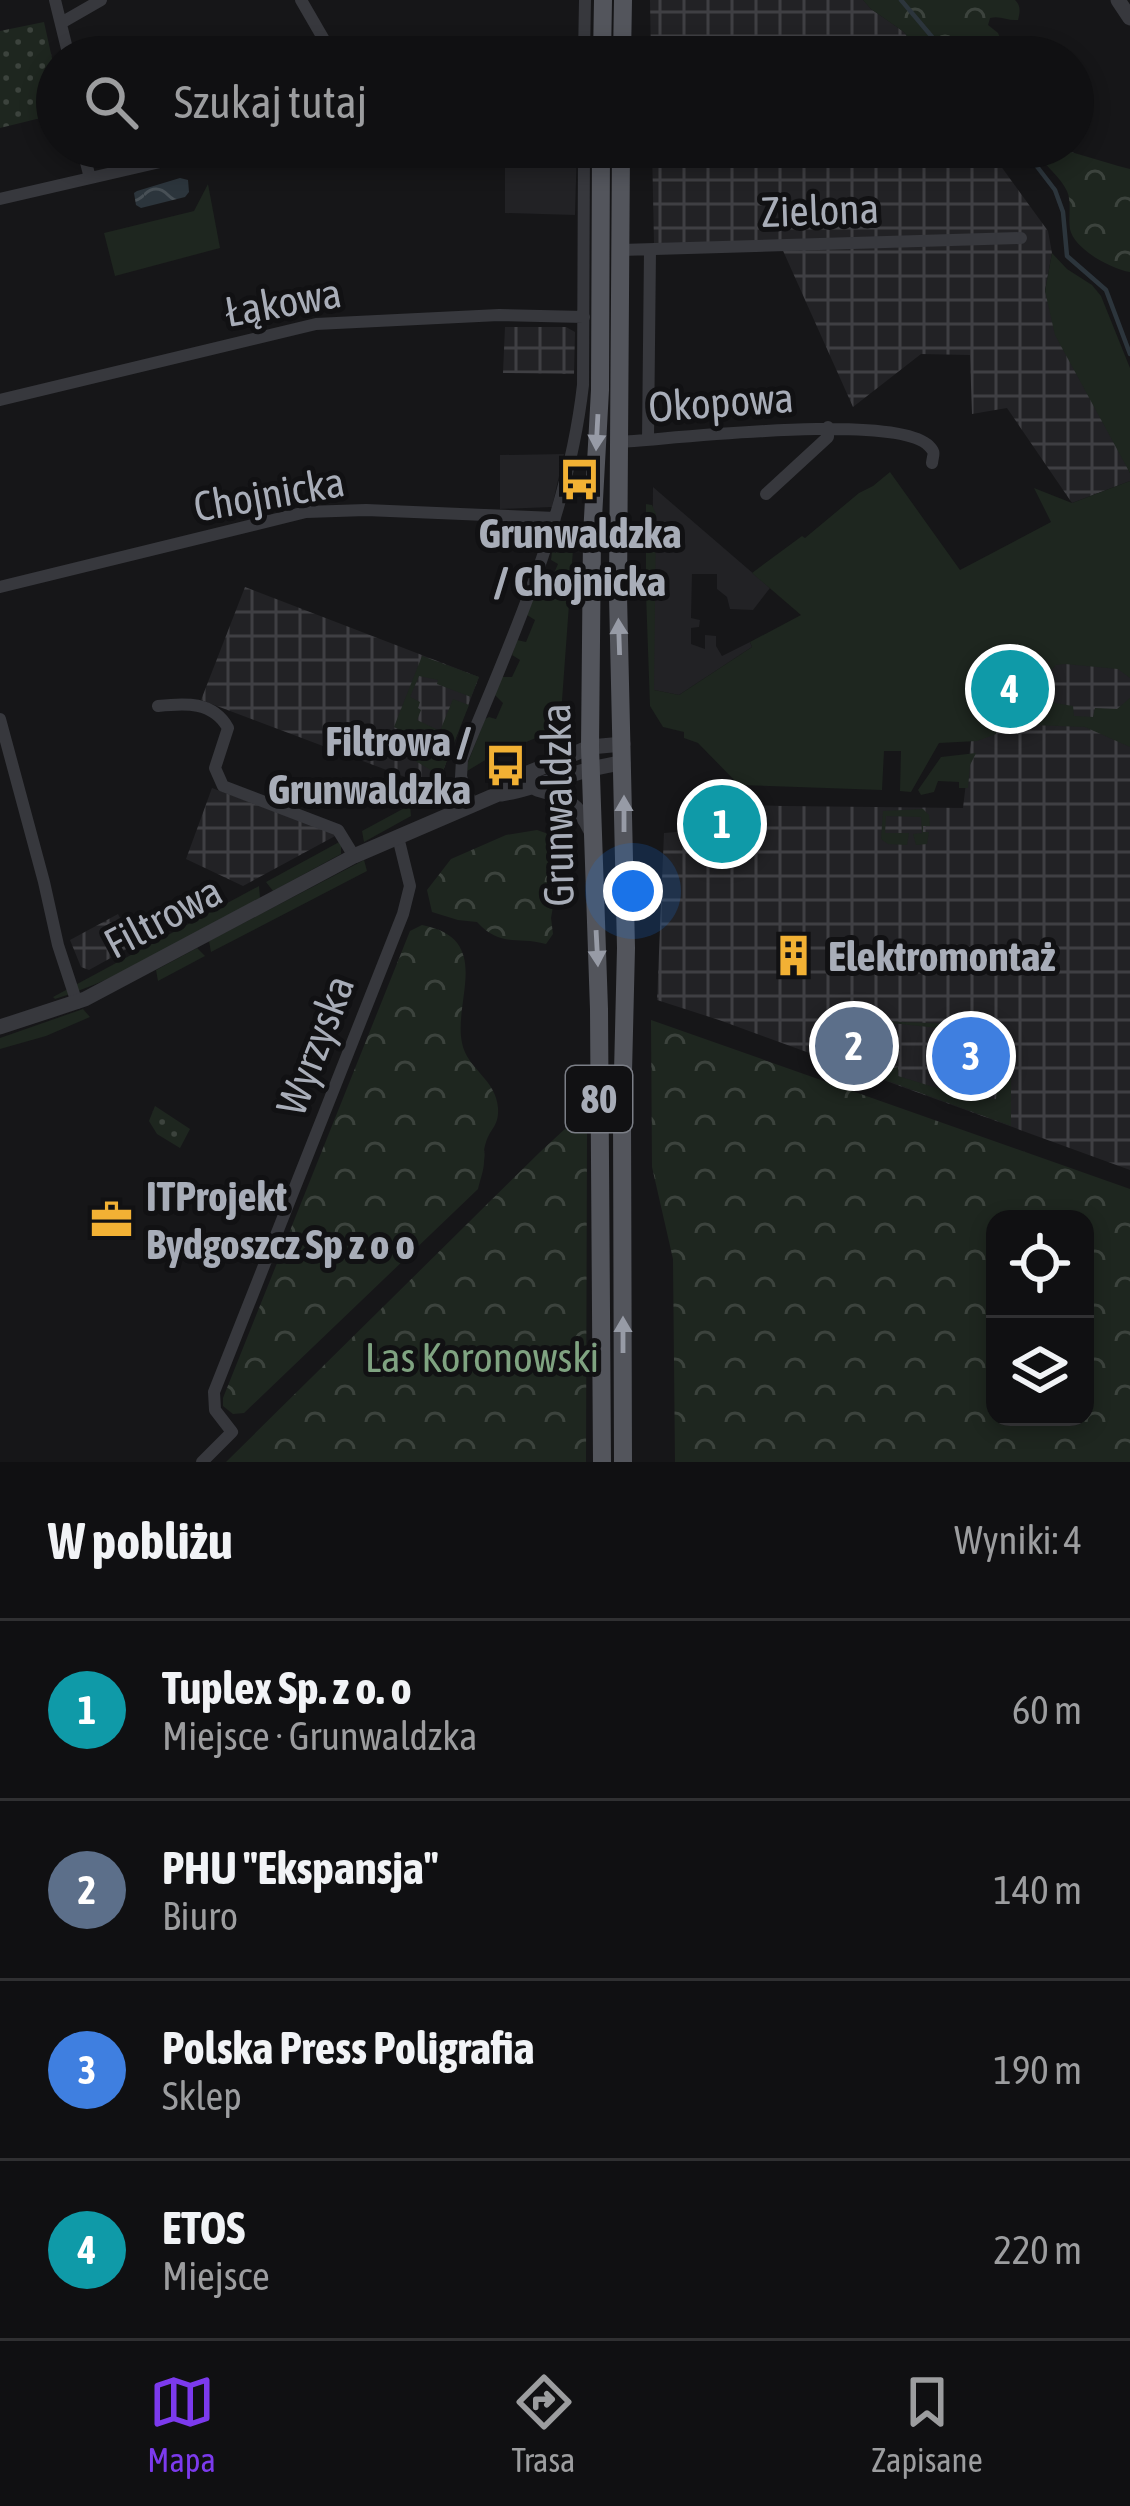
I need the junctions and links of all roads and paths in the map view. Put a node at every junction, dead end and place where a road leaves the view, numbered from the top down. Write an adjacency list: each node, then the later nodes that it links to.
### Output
1 (56, 0): 9 (street)
2 (101, 0): 9 (street)
3 (301, 0): 11 (street)
4 (585, 0): 12 (street)
5 (602, 0): 13 (main road)
6 (622, 0): 14 (main road)
7 (1118, 0): 8 (street)
8 (1130, 18)
9 (61, 23): 10 (street)
10 (64, 36)
11 (322, 36)
12 (584, 36)
13 (602, 36)
14 (622, 36)
15 (87, 168): 20 (street)
16 (134, 168): 20 (street)
17 (584, 168): 25 (street)
18 (602, 168): 37 (main road, Grunwaldzka / 80, one-way to 37)
19 (621, 168): 23 (main road, Grunwaldzka / 80)
20 (90, 178): 21 (street)
21 (0, 199)
22 (1022, 238): 24 (street, Zielona)
23 (621, 250): 24 (street, Zielona); 29 (main road, Grunwaldzka / 80)
24 (650, 250): 28 (street)
25 (584, 317): 26 (street, Łąkowa); 32 (street)
26 (0, 400)
27 (828, 427): 28 (street, Okopowa); 30 (street, Okopowa); 31 (street, Okopowa)
28 (648, 440): 29 (street, Okopowa)
29 (619, 442): 36 (main road, Grunwaldzka / 80, one-way to 29)
30 (932, 463)
31 (766, 494)
32 (555, 518): 33 (street, Chojnicka); 40 (street)
33 (0, 587)
34 (158, 706): 43 (street)
35 (0, 719): 44 (street)
36 (623, 754): 37 (street, Filtrowa); 48 (main road, Grunwaldzka / 80, one-way to 36)
37 (590, 757): 38 (street, Filtrowa); 39 (street, Filtrowa); 41 (main road, Grunwaldzka / 80)
38 (534, 789): 39 (street, Filtrowa); 41 (street)
39 (498, 794): 40 (street, Filtrowa)
40 (472, 805): 42 (street, Filtrowa)
41 (591, 832): 47 (main road, Grunwaldzka / 80, one-way to 47)
42 (398, 837): 43 (street, Filtrowa); 46 (street, Wyrzyska)
43 (354, 856): 44 (street, Filtrowa)
44 (76, 1003): 45 (street, Filtrowa)
45 (0, 1027)
46 (202, 1462)
47 (602, 1462)
48 (623, 1462)

